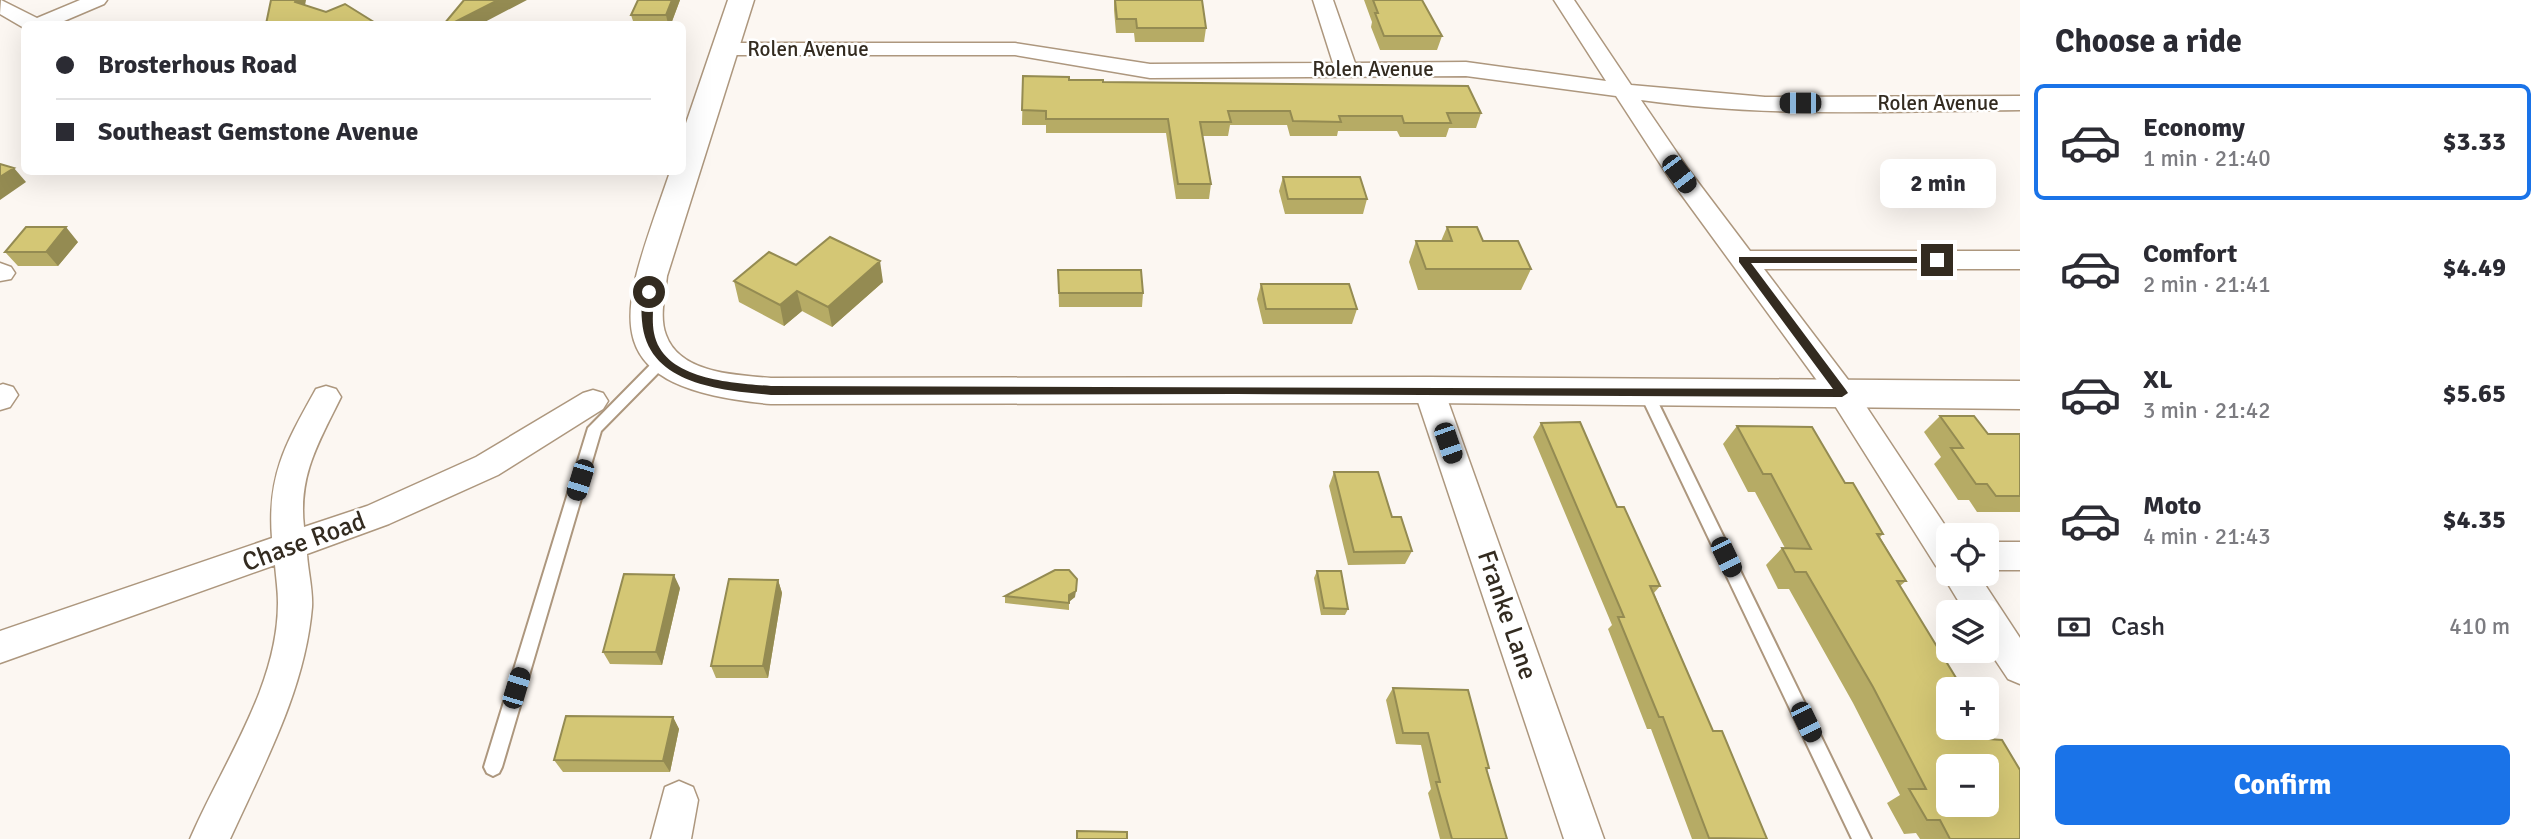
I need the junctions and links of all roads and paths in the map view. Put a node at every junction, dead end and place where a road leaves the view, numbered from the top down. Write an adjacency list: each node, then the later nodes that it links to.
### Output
1 (97, 0): 7 (street)
2 (741, 0): 8 (street)
3 (1323, 0): 9 (street)
4 (1564, 0): 10 (street)
5 (0, 6): 6 (street)
6 (28, 21)
7 (47, 21)
8 (726, 49): 9 (street, Rolen Avenue); 12 (street)
9 (1346, 69): 10 (street, Rolen Avenue)
10 (1623, 90): 11 (street, Rolen Avenue); 14 (street)
11 (2020, 103)
12 (686, 170)
13 (684, 175): 16 (street)
14 (1743, 260): 15 (street); 19 (street)
15 (2020, 260)
16 (662, 361): 17 (street); 30 (lane)
17 (1429, 390): 18 (street); 34 (street, Franke Lane)
18 (1646, 392): 19 (street); 35 (lane)
19 (1842, 393): 20 (street); 23 (street)
20 (2020, 395)
21 (326, 397): 24 (street)
22 (593, 401): 24 (street, Chase Road)
23 (1936, 538)
24 (290, 547): 28 (street, Chase Road); 32 (street)
25 (1999, 556): 26 (street)
26 (2020, 556)
27 (1999, 636): 29 (street)
28 (0, 647)
29 (2020, 668)
30 (493, 767)
31 (679, 800): 33 (street)
32 (209, 839)
33 (671, 839)
34 (1584, 839)
35 (1862, 839)

